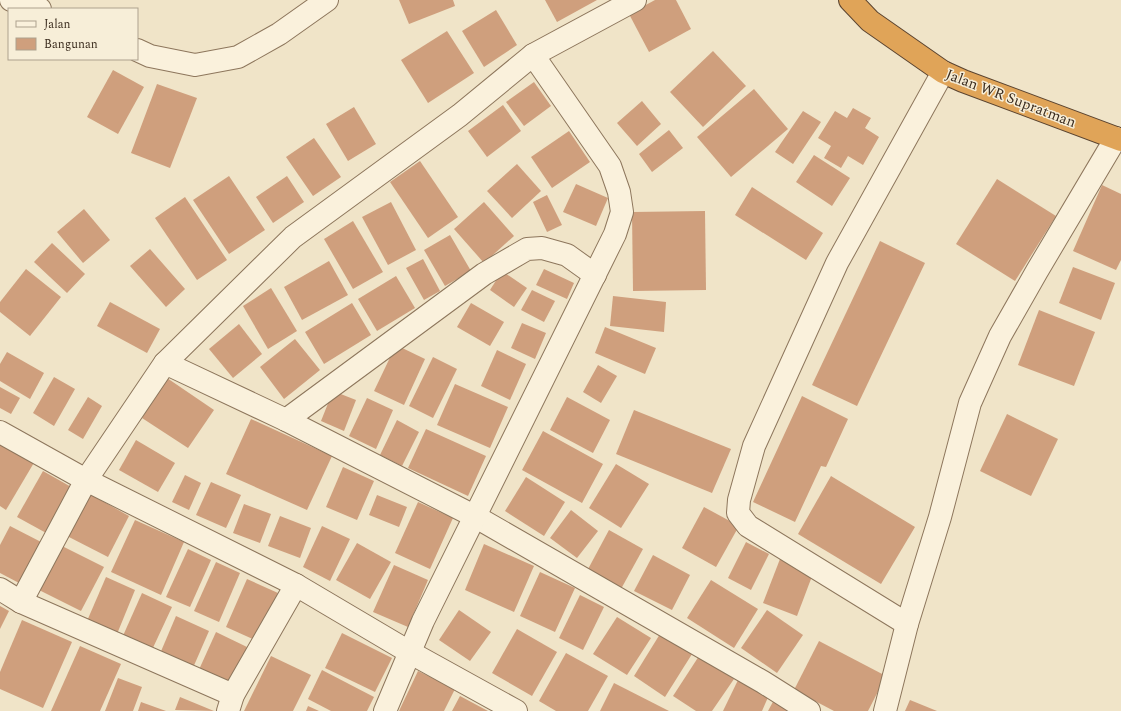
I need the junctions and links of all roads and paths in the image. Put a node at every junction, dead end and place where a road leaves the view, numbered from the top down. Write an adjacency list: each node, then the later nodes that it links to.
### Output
1 (11, 0): 5 (street)
2 (327, 0): 6 (street)
3 (635, 0): 7 (street)
4 (850, 0): 8 (highway, Jalan WR Supratman)
5 (37, 8)
6 (138, 50)
7 (533, 55): 10 (street); 11 (street)
8 (943, 72): 9 (highway, Jalan WR Supratman); 19 (street)
9 (1119, 139): 19 (street)
10 (595, 275): 12 (street); 15 (street)
11 (165, 363): 12 (street); 14 (street)
12 (286, 420): 15 (street)
13 (0, 432): 14 (street)
14 (86, 480): 16 (street); 18 (street)
15 (476, 517): 20 (street); 24 (street)
16 (296, 585): 20 (street); 21 (street)
17 (0, 589): 18 (street)
18 (21, 602): 21 (street)
19 (908, 624): 25 (street)
20 (411, 653): 22 (street); 23 (street)
21 (231, 703)
22 (384, 711)
23 (516, 711)
24 (809, 711)
25 (885, 711)

